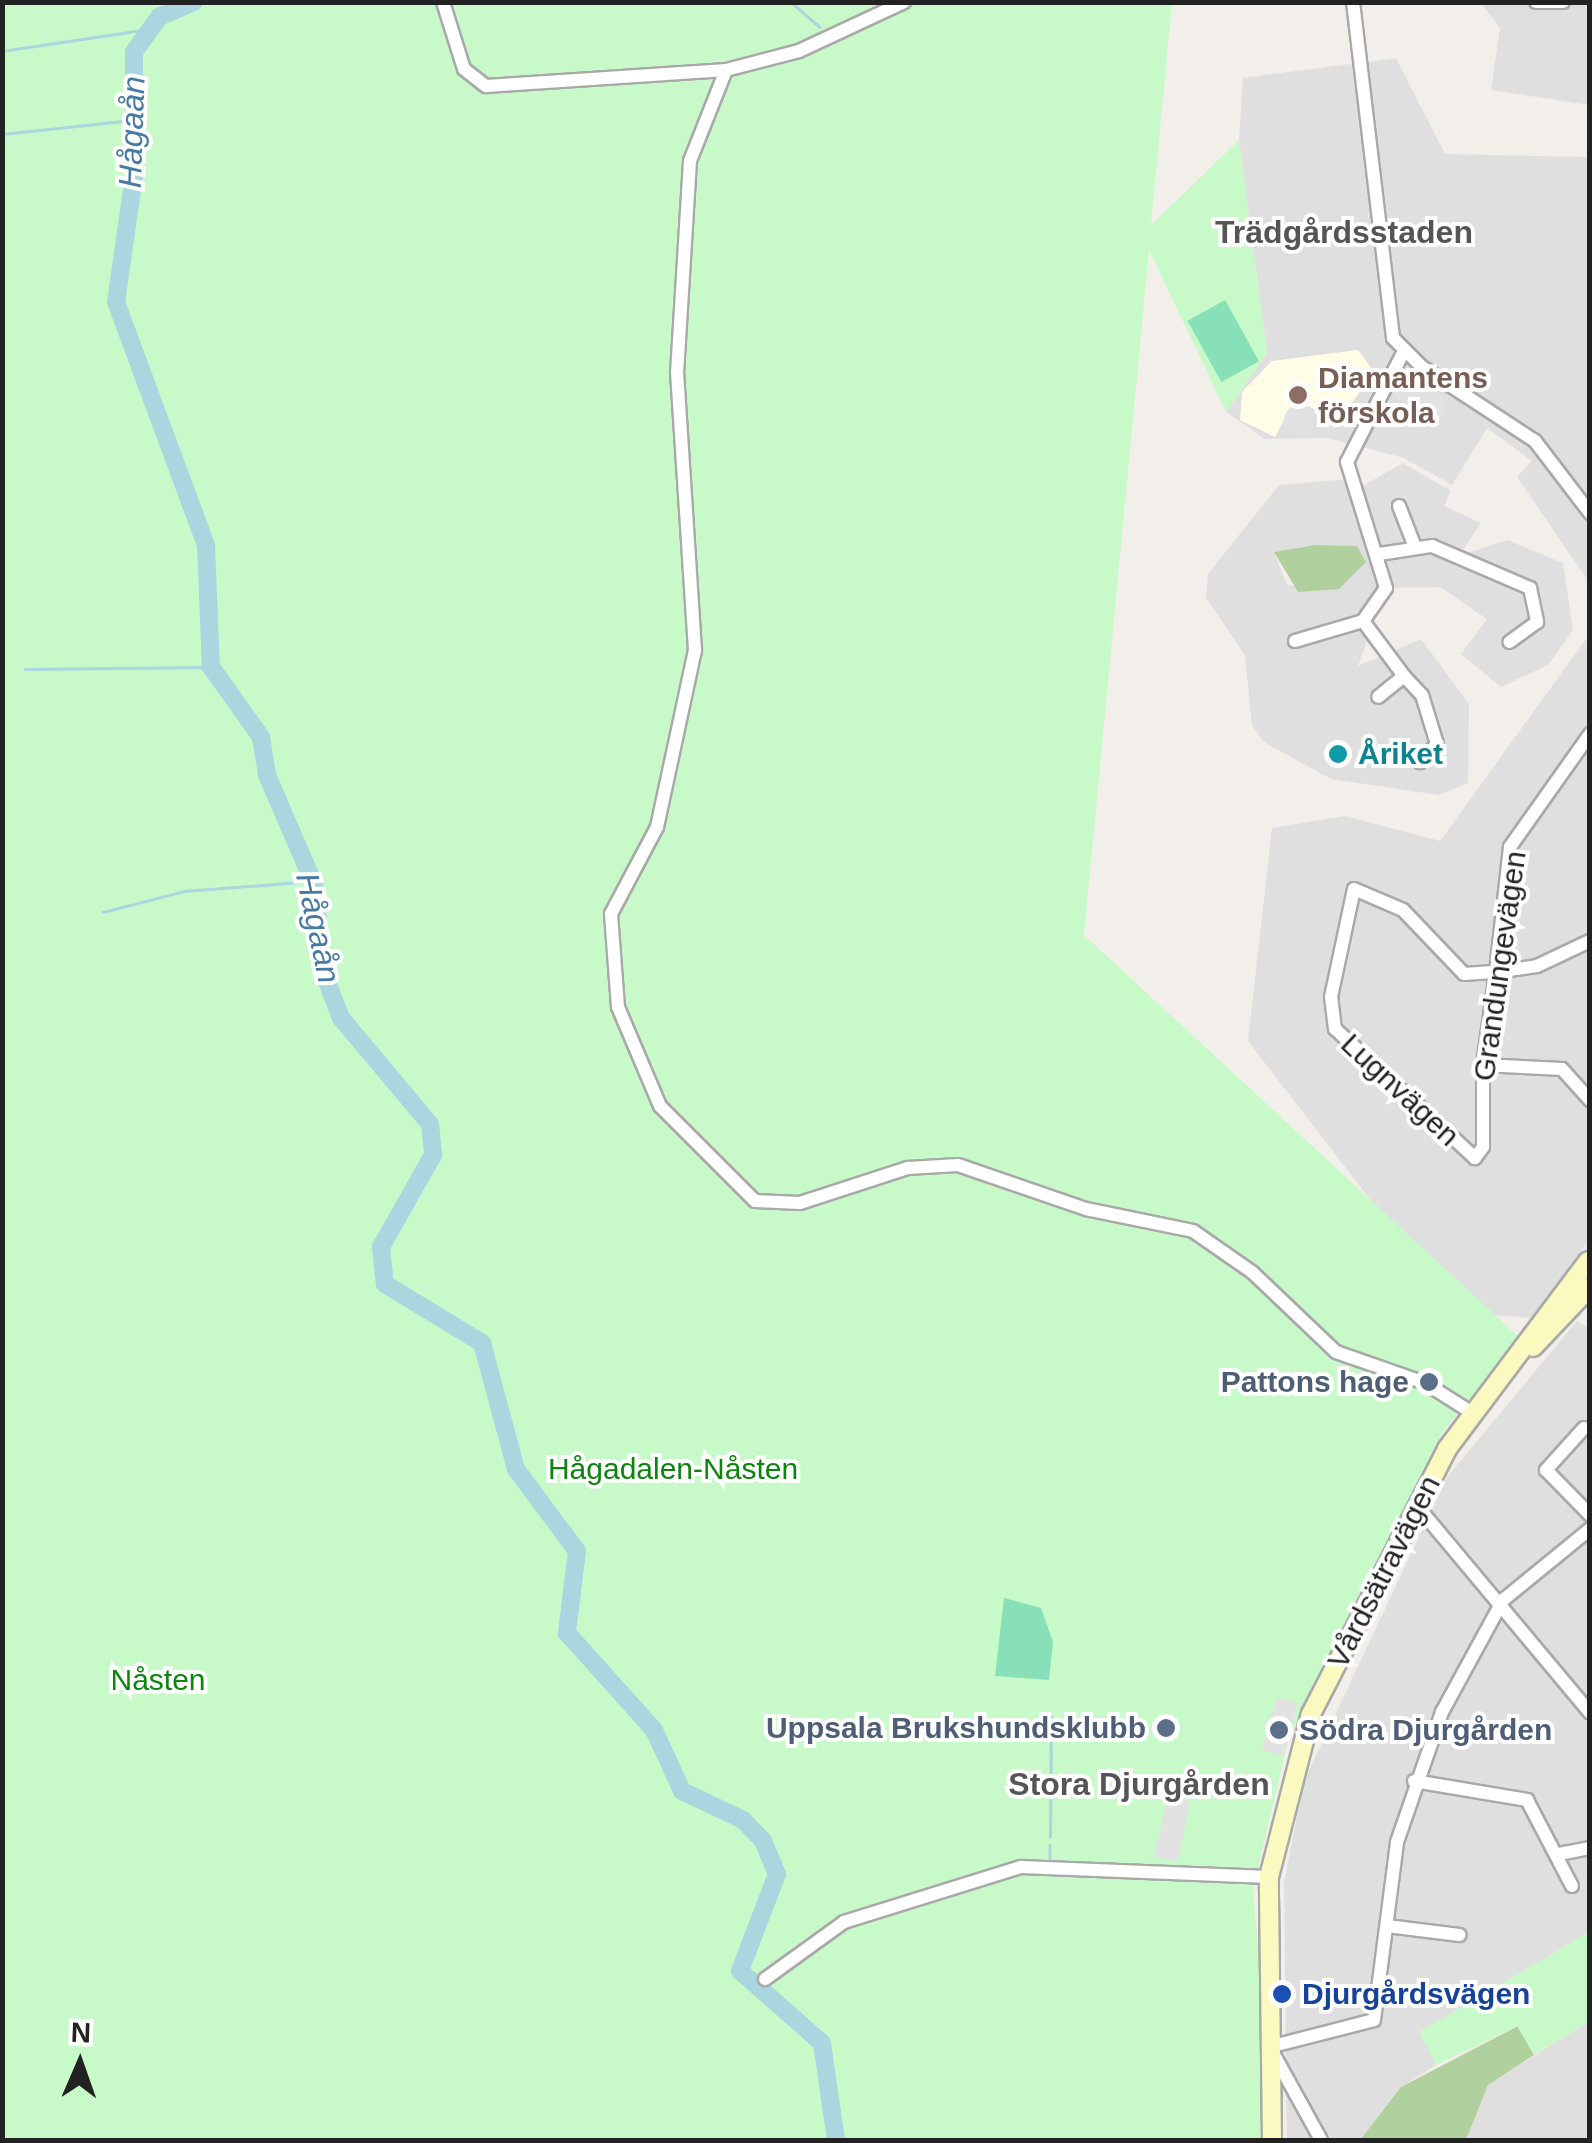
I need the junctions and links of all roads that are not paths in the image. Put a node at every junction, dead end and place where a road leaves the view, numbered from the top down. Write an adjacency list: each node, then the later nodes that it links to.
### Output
1 (443, 2): 6 (street)
2 (904, 2): 6 (street)
3 (1353, 2): 7 (street)
4 (1536, 2): 5 (street)
5 (1562, 2)
6 (726, 70): 27 (street)
7 (1403, 352): 9 (street); 11 (street)
8 (1399, 506): 10 (street)
9 (1590, 513)
10 (1415, 548): 11 (street); 14 (street)
11 (1379, 554): 12 (street)
12 (1362, 621): 13 (street); 15 (street)
13 (1295, 641)
14 (1509, 642)
15 (1404, 676): 16 (street); 18 (street)
16 (1378, 696)
17 (1590, 734): 20 (street, Grandungevägen)
18 (1420, 762)
19 (1590, 942): 20 (street)
20 (1496, 972): 21 (street, Grandungevägen); 23 (street, Lugnvägen)
21 (1482, 1065): 22 (street); 23 (street, Grandungevägen)
22 (1590, 1100)
23 (1474, 1158)
24 (1589, 1262): 26 (street, Vårdsätravägen)
25 (1590, 1288): 26 (street, Vårdsätravägen)
26 (1504, 1375): 27 (street, Vårdsätravägen)
27 (1474, 1414): 29 (street, Vårdsätravägen)
28 (1584, 1428): 30 (street)
29 (1418, 1507): 32 (street); 37 (street, Vårdsätravägen)
30 (1590, 1516)
31 (1590, 1529): 32 (street)
32 (1503, 1600): 33 (street); 34 (street)
33 (1590, 1712)
34 (1414, 1781): 36 (street); 39 (street)
35 (1590, 1848): 36 (street)
36 (1558, 1854): 38 (street)
37 (1269, 1877): 41 (street); 42 (street, Vårdsätravägen)
38 (1572, 1886)
39 (1387, 1926): 40 (street); 42 (street)
40 (1460, 1935)
41 (765, 1979)
42 (1273, 2049): 43 (street, Vårdsätravägen); 44 (street)
43 (1272, 2140)
44 (1321, 2140)

